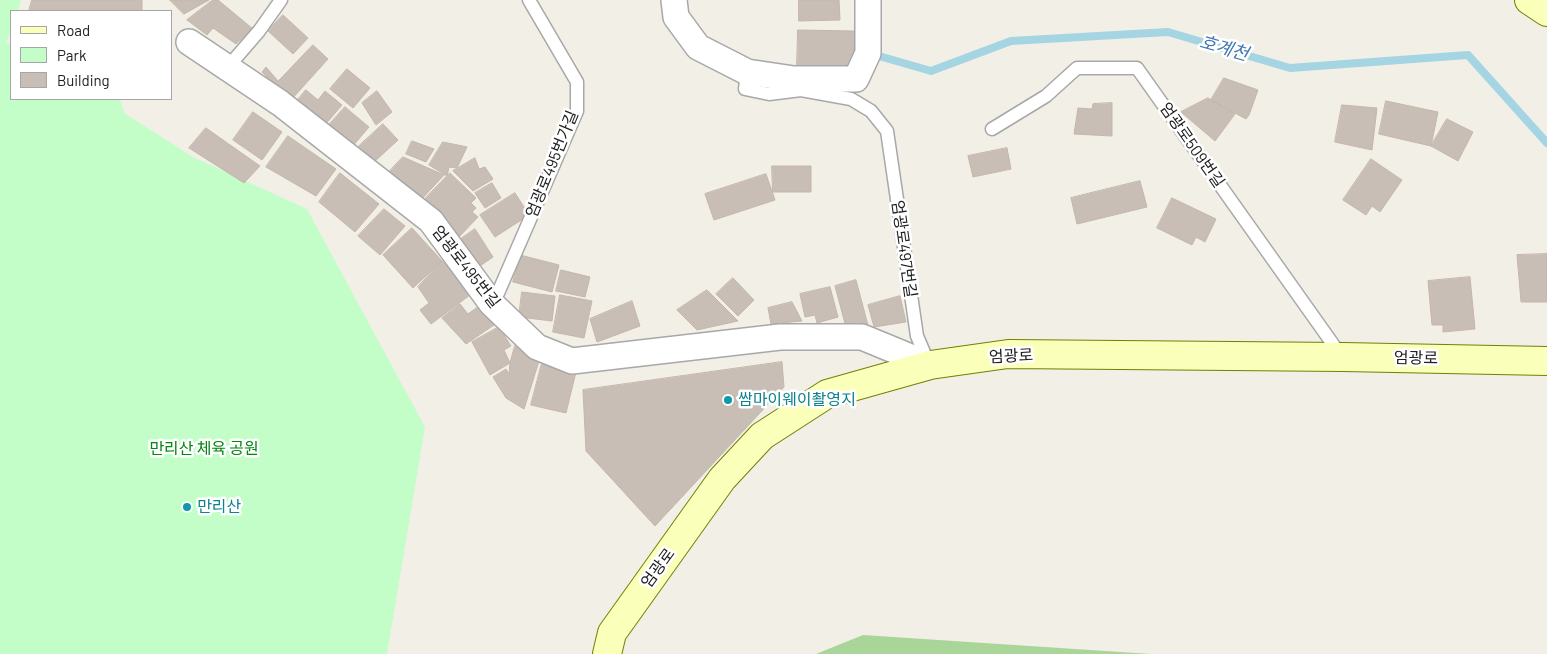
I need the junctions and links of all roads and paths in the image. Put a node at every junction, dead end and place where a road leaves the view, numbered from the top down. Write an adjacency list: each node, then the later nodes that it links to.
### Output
1 (281, 0): 8 (lane)
2 (529, 0): 11 (lane, 엄광로495번가길)
3 (674, 0): 9 (street)
4 (868, 0): 9 (street)
5 (1529, 0): 6 (main road)
6 (1547, 12)
7 (189, 42): 8 (street, 엄광로495번길)
8 (227, 68): 11 (street, 엄광로495번길)
9 (747, 72): 14 (lane, 엄광로497번길)
10 (992, 130): 12 (lane, 엄광로509번길)
11 (487, 298): 14 (street, 엄광로495번길)
12 (1343, 357): 13 (main road, 엄광로); 14 (main road, 엄광로)
13 (1547, 361)
14 (930, 365): 15 (main road, 엄광로)
15 (609, 643): 16 (street)
16 (595, 654)

